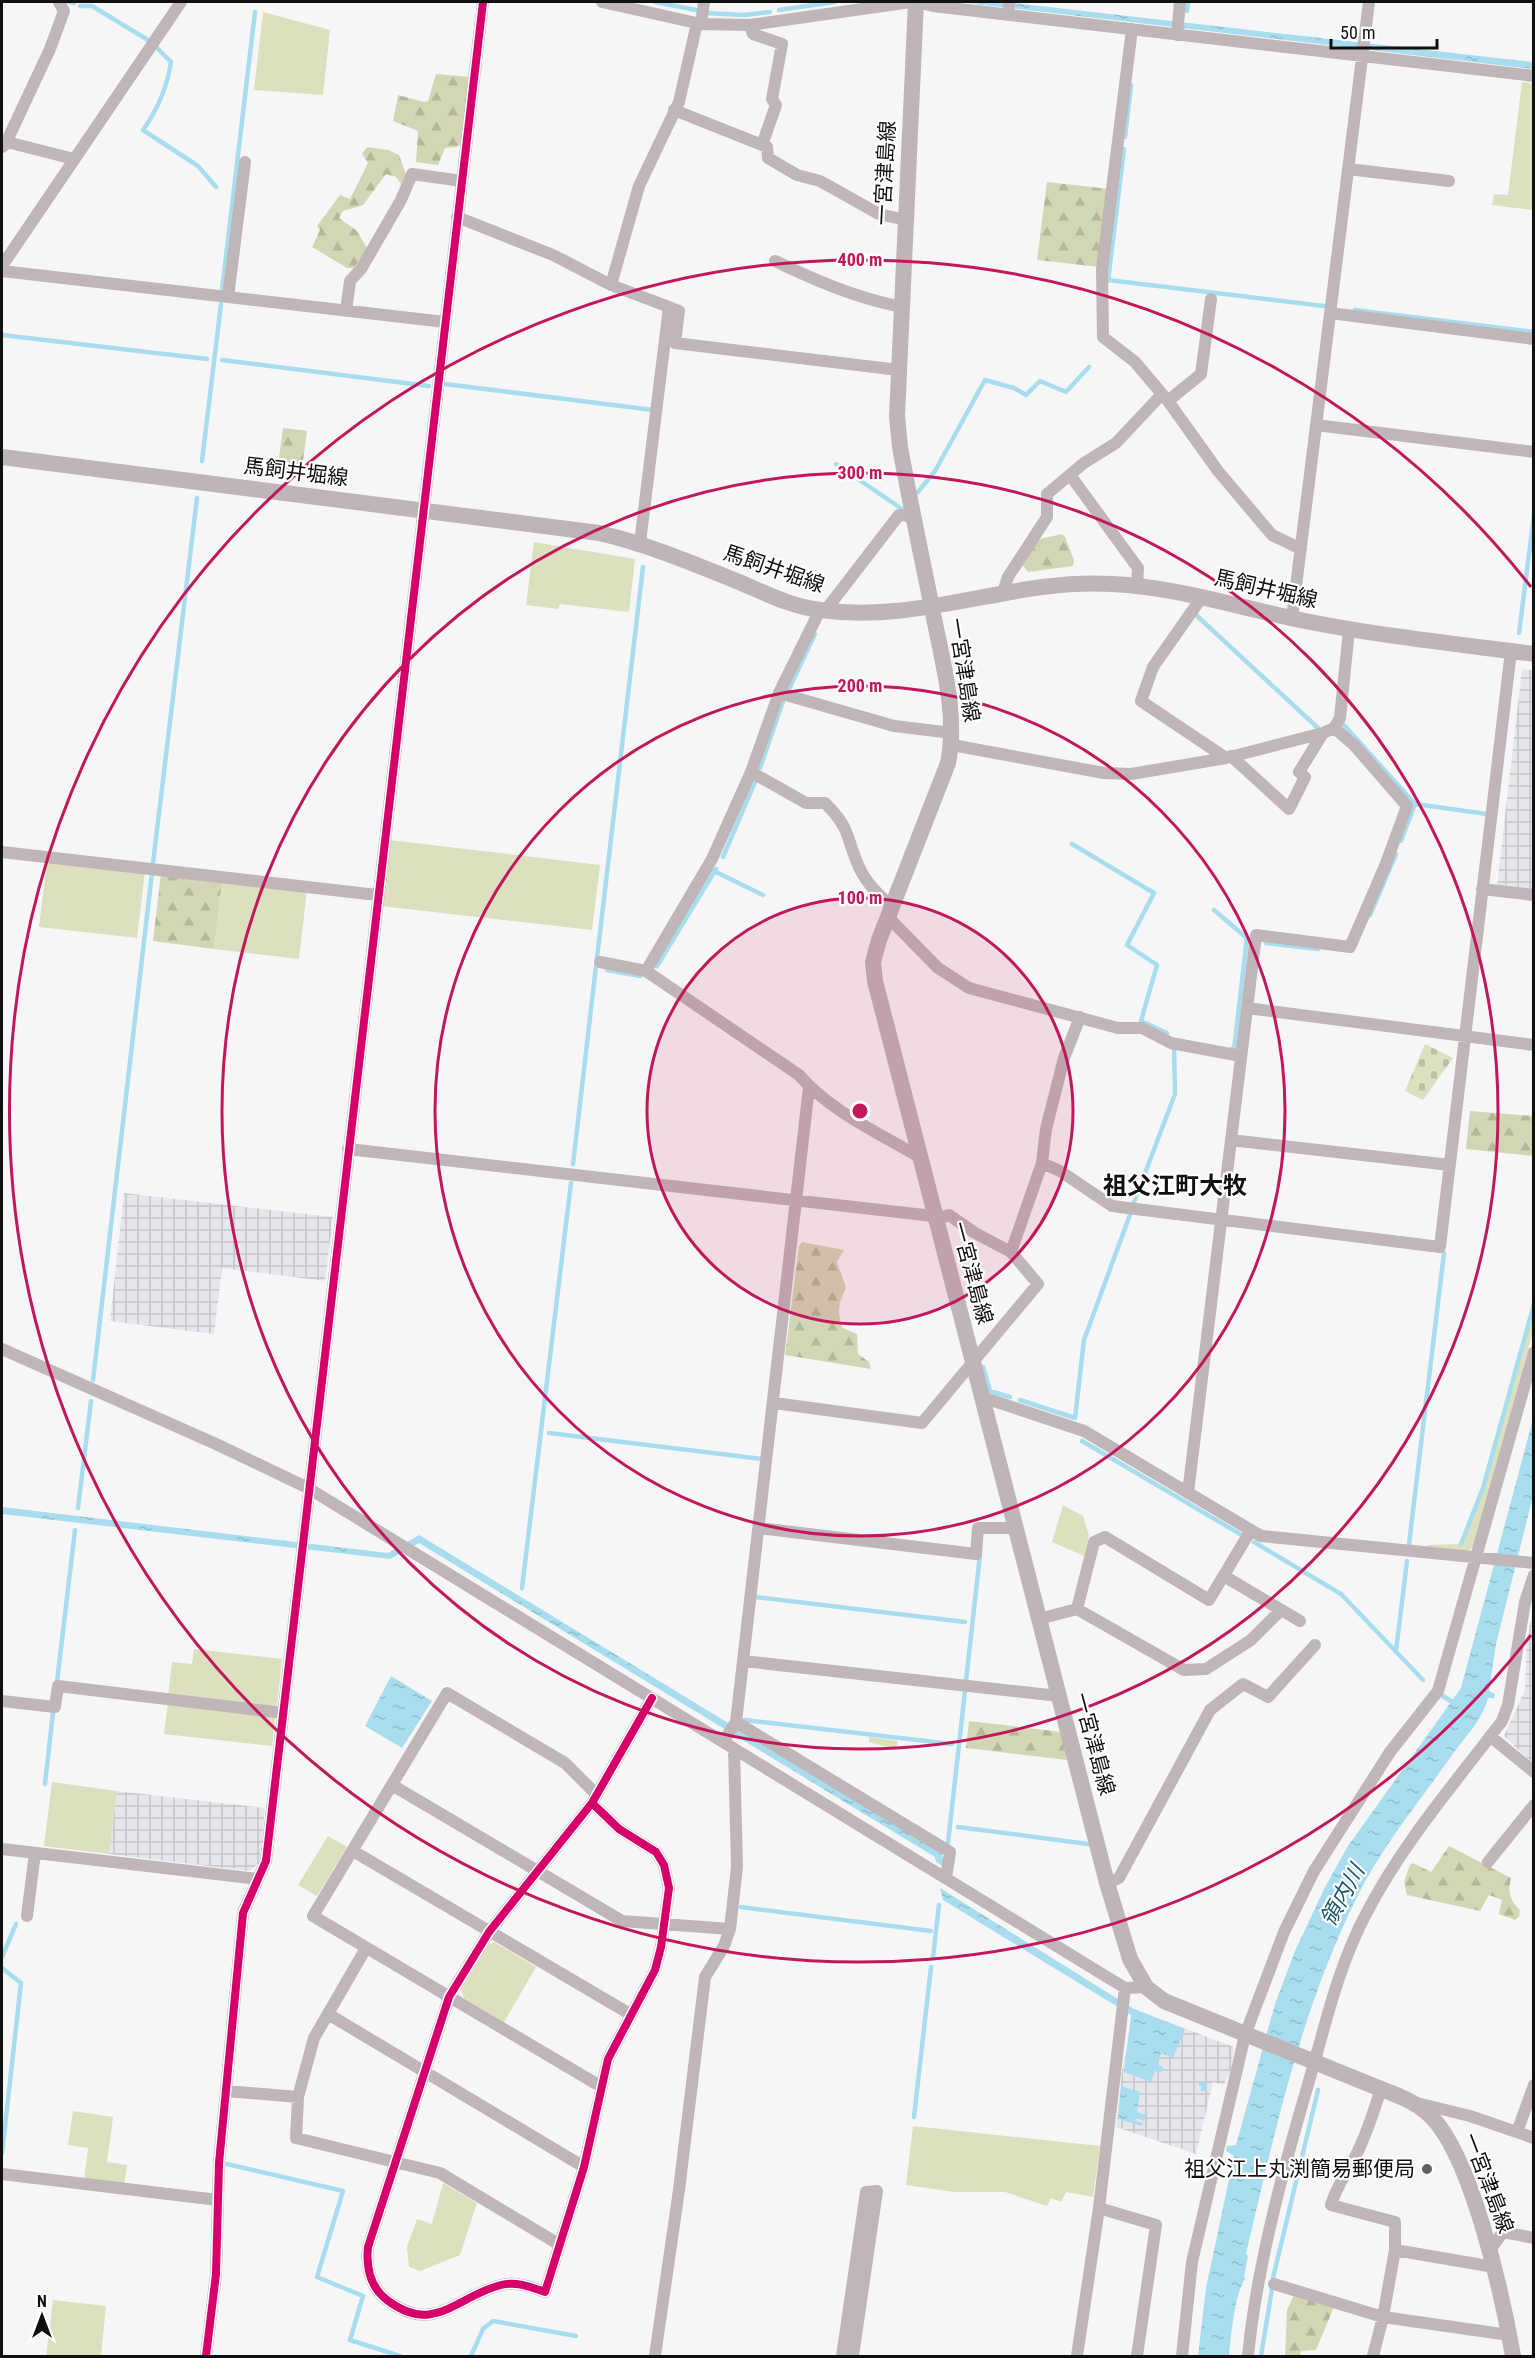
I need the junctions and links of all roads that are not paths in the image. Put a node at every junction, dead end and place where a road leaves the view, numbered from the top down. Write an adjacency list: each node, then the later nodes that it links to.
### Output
1 (59, 2): 18 (street)
2 (181, 2): 20 (street)
3 (483, 2): 23 (street)
4 (602, 2): 11 (street)
5 (704, 2): 11 (street)
6 (911, 2): 12 (street)
7 (917, 2): 10 (street); 26 (main road, 一宮津島線)
8 (1180, 2): 13 (street)
9 (1369, 2): 15 (street)
10 (1009, 9): 14 (street)
11 (699, 23): 12 (street); 17 (street)
12 (750, 25): 19 (street)
13 (1177, 28): 14 (street); 15 (street)
14 (1132, 29): 40 (street)
15 (1362, 55): 16 (street); 22 (street)
16 (1533, 76)
17 (674, 110): 19 (street); 30 (street)
18 (4, 145): 20 (street)
19 (762, 145): 26 (street)
20 (75, 159): 28 (street)
21 (245, 162): 31 (street)
22 (1348, 169): 24 (street); 36 (street)
23 (462, 181): 25 (street); 35 (street)
24 (1449, 181)
25 (457, 216): 30 (street); 37 (street)
26 (906, 220): 34 (main road, 一宮津島線)
27 (775, 261): 34 (street)
28 (2, 266)
29 (2, 271): 31 (street)
30 (611, 285): 33 (street)
31 (228, 297): 35 (street)
32 (1211, 299): 40 (street)
33 (669, 307): 39 (street); 47 (street)
34 (902, 307): 39 (main road, 一宮津島線)
35 (346, 311): 37 (street)
36 (1330, 313): 38 (street); 41 (street)
37 (445, 322): 45 (street)
38 (1533, 339)
39 (899, 370): 46 (main road, 一宮津島線)
40 (1165, 398): 44 (street); 48 (street)
41 (1316, 425): 42 (street); 48 (street)
42 (1533, 452)
43 (2, 457): 45 (main road, 馬飼井堀線)
44 (1070, 475): 49 (street); 50 (street)
45 (423, 510): 47 (main road, 馬飼井堀線); 66 (street)
46 (913, 516): 52 (main road, 一宮津島線); 53 (street)
47 (640, 543): 53 (main road, 馬飼井堀線)
48 (1301, 549): 54 (street)
49 (1137, 586): 50 (main road, 馬飼井堀線); 51 (main road, 馬飼井堀線)
50 (1002, 595): 52 (main road, 馬飼井堀線)
51 (1202, 597): 54 (main road, 馬飼井堀線); 61 (street)
52 (932, 609): 53 (main road, 馬飼井堀線); 60 (main road, 一宮津島線)
53 (822, 611): 58 (street)
54 (1292, 618): 55 (main road, 馬飼井堀線)
55 (1349, 630): 56 (main road, 馬飼井堀線); 59 (street)
56 (1511, 651): 57 (main road, 馬飼井堀線); 64 (street)
57 (1533, 654)
58 (779, 693): 60 (street); 62 (street)
59 (1329, 730): 61 (street); 61 (street); 70 (street)
60 (952, 739): 61 (street); 67 (main road, 一宮津島線)
61 (1228, 757)
62 (751, 772): 67 (street); 69 (street)
63 (2, 852): 66 (street)
64 (1482, 889): 65 (street); 72 (street)
65 (1533, 895)
66 (378, 896): 77 (street)
67 (890, 912): 71 (street); 78 (main road, 一宮津島線)
68 (600, 962): 69 (street)
69 (646, 970): 75 (street)
70 (1247, 1008): 72 (street); 74 (street)
71 (1080, 1017): 74 (street); 79 (street)
72 (1465, 1036): 73 (street); 80 (street)
73 (1533, 1045)
74 (1241, 1056): 76 (street)
75 (809, 1087): 78 (street); 81 (street)
76 (1231, 1140): 80 (street); 83 (street)
77 (348, 1149): 81 (street); 90 (street)
78 (919, 1157): 82 (main road, 一宮津島線)
79 (1042, 1163): 83 (street); 84 (street)
80 (1450, 1165): 83 (street)
81 (797, 1201): 82 (street); 88 (street)
82 (934, 1218): 84 (street); 87 (main road, 一宮津島線)
83 (1221, 1222): 91 (street)
84 (1011, 1252): 87 (street)
85 (2, 1349): 90 (street)
86 (1533, 1352): 95 (street)
87 (973, 1360): 88 (street); 89 (main road, 一宮津島線)
88 (774, 1403): 92 (street)
89 (984, 1403): 91 (street); 93 (main road, 一宮津島線)
90 (308, 1488): 105 (street); 107 (street)
91 (1188, 1493): 94 (street)
92 (759, 1528): 93 (street); 103 (street)
93 (1016, 1528): 100 (main road, 一宮津島線)
94 (1251, 1530): 95 (street); 97 (street)
95 (1476, 1559): 96 (street); 133 (street)
96 (1533, 1567): 109 (street)
97 (1224, 1576): 98 (street); 99 (street)
98 (1077, 1609): 99 (street); 100 (street)
99 (1281, 1610): 101 (street)
100 (1039, 1619): 104 (main road, 一宮津島線)
101 (1300, 1621)
102 (1315, 1645): 122 (street)
103 (743, 1661): 104 (street); 108 (street)
104 (1059, 1696): 122 (main road, 一宮津島線)
105 (652, 1698): 108 (street); 113 (street)
106 (2, 1701): 107 (street)
107 (283, 1713): 121 (street)
108 (730, 1731): 110 (street); 120 (street)
109 (1490, 1736): 111 (street); 134 (street)
110 (734, 1749): 120 (street); 125 (street)
111 (1533, 1772)
112 (392, 1785): 113 (street); 116 (street); 119 (street)
113 (594, 1799): 119 (street); 124 (street)
114 (1533, 1805): 118 (street)
115 (2, 1849): 117 (street)
116 (352, 1851): 126 (street); 127 (street)
117 (35, 1853): 121 (street); 123 (street)
118 (1488, 1862)
119 (537, 1871): 124 (street); 126 (street)
120 (946, 1878): 130 (street)
121 (258, 1879): 139 (street)
122 (1107, 1883): 128 (main road, 一宮津島線)
123 (27, 1916)
124 (664, 1924): 125 (street); 132 (street)
125 (730, 1929): 158 (street)
126 (489, 1932): 129 (street); 132 (street)
127 (366, 1948): 129 (street); 131 (street)
128 (1146, 1987): 130 (street); 133 (main road, 一宮津島線)
129 (449, 1997): 135 (street); 137 (street)
130 (1123, 1999): 148 (street)
131 (328, 2014): 135 (street); 140 (street)
132 (630, 2014): 137 (street)
133 (1246, 2036): 134 (main road, 一宮津島線); 163 (street)
134 (1312, 2060): 138 (main road, 一宮津島線); 164 (street)
135 (425, 2072): 144 (street); 145 (street)
136 (1533, 2085): 142 (street)
137 (600, 2086): 145 (street)
138 (1382, 2089): 141 (main road, 一宮津島線); 151 (street)
139 (226, 2091): 140 (street); 147 (street)
140 (298, 2097): 144 (street)
141 (1410, 2101): 142 (street); 152 (main road, 一宮津島線)
142 (1517, 2132): 143 (street)
143 (1533, 2138)
144 (395, 2162): 150 (street); 150 (street)
145 (585, 2167): 150 (street)
146 (2, 2174): 147 (street)
147 (218, 2200): 157 (street)
148 (1099, 2208): 161 (street); 162 (street)
149 (1533, 2238): 152 (street)
150 (560, 2245)
151 (1395, 2250): 153 (street); 155 (street)
152 (1490, 2250): 153 (main road, 一宮津島線)
153 (1494, 2267): 156 (main road, 一宮津島線)
154 (1274, 2284): 155 (street)
155 (1383, 2317): 156 (street); 165 (street)
156 (1509, 2335): 166 (main road, 一宮津島線)
157 (206, 2356)
158 (655, 2356)
159 (842, 2356): 160 (street)
160 (854, 2356)
161 (1077, 2356)
162 (1137, 2356)
163 (1182, 2356)
164 (1248, 2356)
165 (1373, 2356)
166 (1513, 2356)

